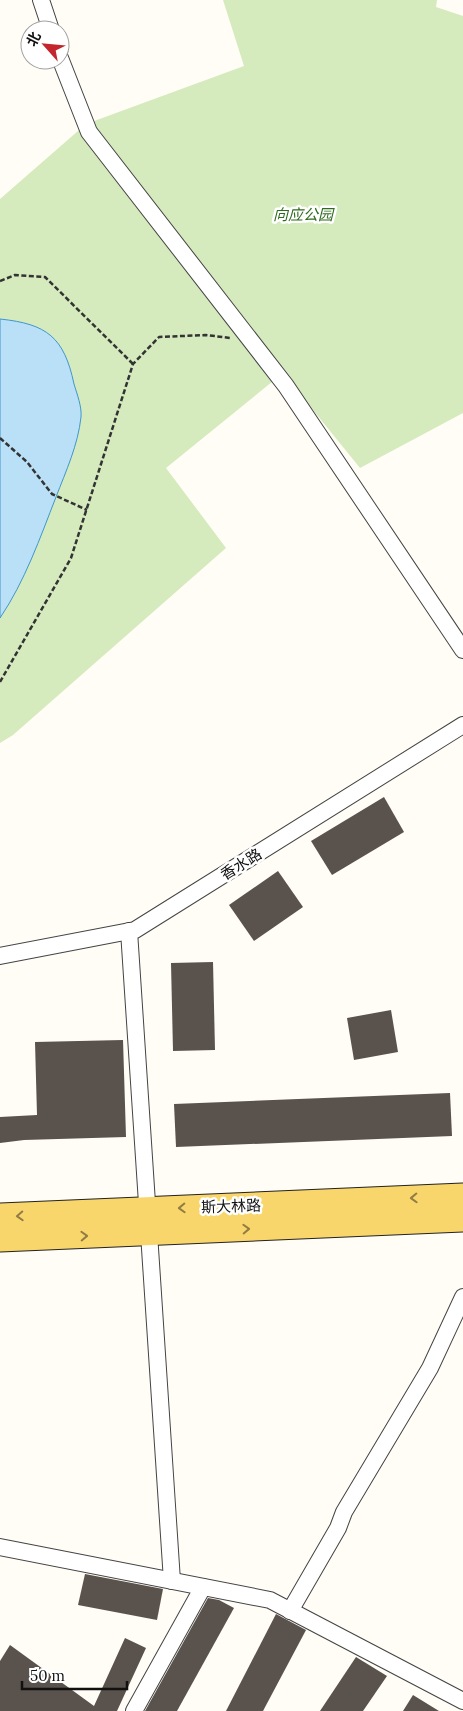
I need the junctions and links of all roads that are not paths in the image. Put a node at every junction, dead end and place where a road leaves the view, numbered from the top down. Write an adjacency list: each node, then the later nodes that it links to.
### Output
1 (41, 0): 2 (street)
2 (48, 20)
3 (65, 70): 4 (street)
4 (463, 650)
5 (463, 724): 6 (street, 香水路)
6 (129, 931): 7 (street, 香水路); 11 (street)
7 (0, 956)
8 (463, 1196): 11 (main road, 斯大林路, one-way to 11)
9 (0, 1216): 11 (main road, 斯大林路, one-way to 9)
10 (463, 1220): 11 (main road, 斯大林路, one-way to 10)
11 (149, 1221): 12 (main road, 斯大林路, one-way to 11); 15 (street)
12 (0, 1239)
13 (463, 1297): 17 (street)
14 (0, 1547): 15 (street)
15 (172, 1581): 16 (street)
16 (203, 1587): 17 (street); 19 (street)
17 (290, 1611): 18 (street)
18 (463, 1701)
19 (134, 1711)

